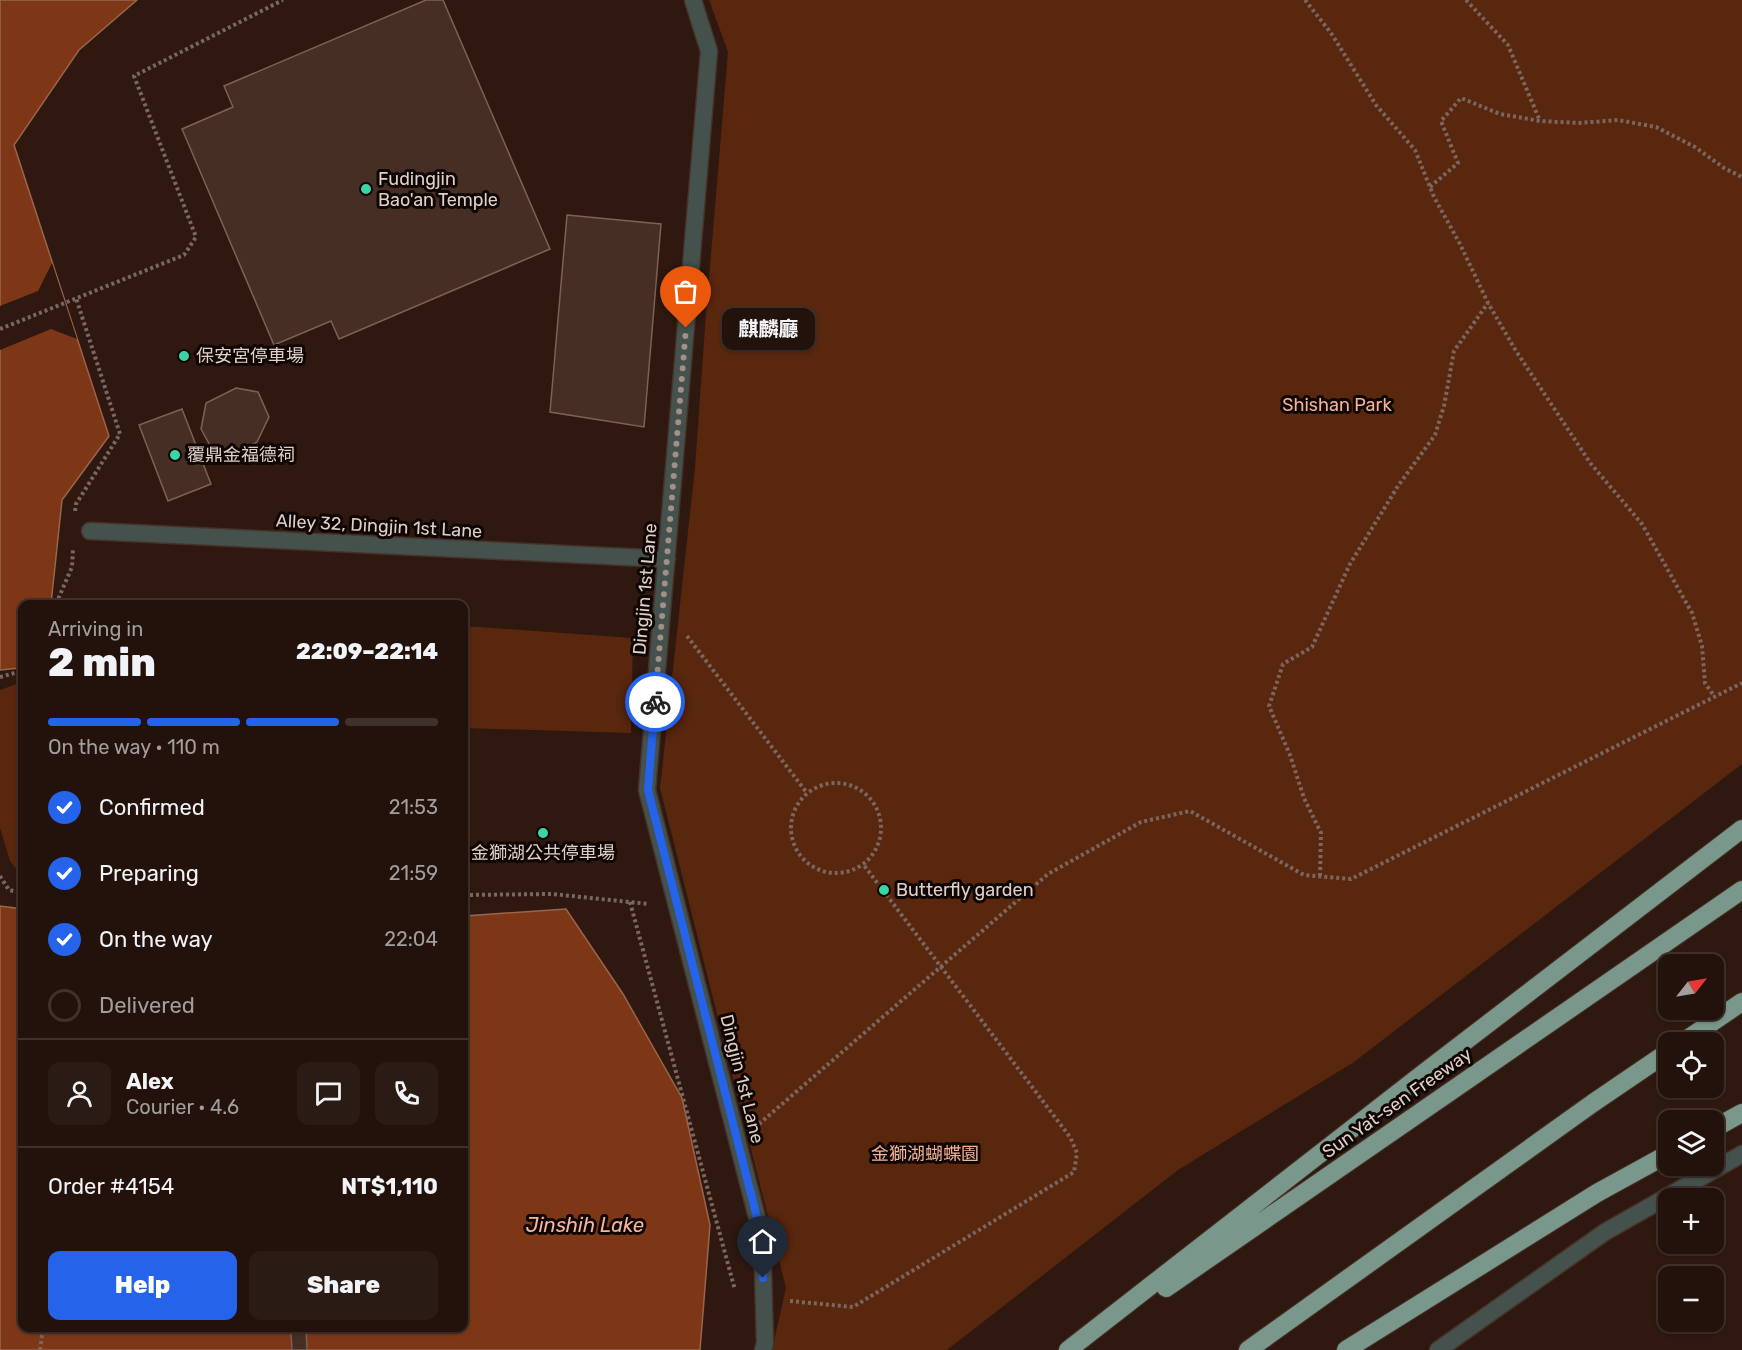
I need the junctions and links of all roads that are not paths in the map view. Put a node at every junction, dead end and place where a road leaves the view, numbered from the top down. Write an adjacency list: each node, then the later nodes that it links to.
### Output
1 (693, 0): 3 (lane, Dingjin 1st Lane)
2 (90, 531): 3 (lane, Alley 32, Dingjin 1st Lane)
3 (667, 559): 13 (lane, Dingjin 1st Lane)
4 (1742, 829): 14 (highway)
5 (1742, 890): 15 (highway, Sun Yat-sen Freeway)
6 (1742, 1002): 7 (highway)
7 (1698, 1032)
8 (1658, 1060): 16 (highway)
9 (1742, 1113): 10 (highway)
10 (1724, 1123)
11 (1742, 1154): 18 (lane)
12 (1658, 1159): 17 (highway)
13 (763, 1350)
14 (1068, 1350)
15 (1077, 1350)
16 (1248, 1350)
17 (1346, 1350)
18 (1438, 1350)

